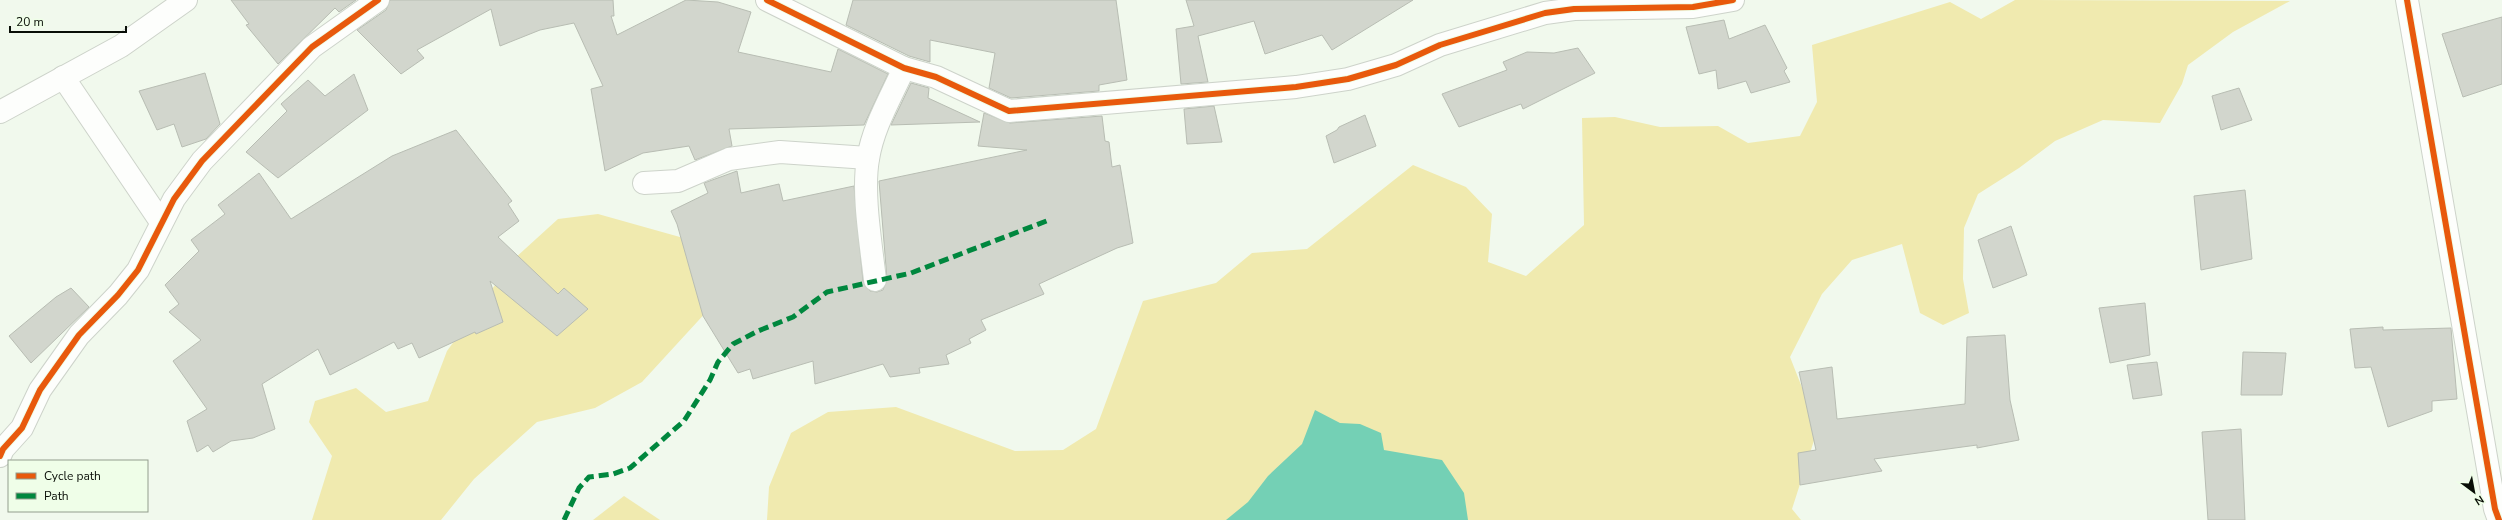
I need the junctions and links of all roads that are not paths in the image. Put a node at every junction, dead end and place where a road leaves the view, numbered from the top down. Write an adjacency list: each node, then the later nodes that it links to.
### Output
1 (186, 0): 8 (street)
2 (378, 0): 12 (street)
3 (767, 0): 6 (street)
4 (1733, 0): 7 (street)
5 (2407, 0): 15 (street)
6 (795, 5): 7 (street)
7 (904, 68): 10 (street)
8 (63, 77): 9 (street); 12 (street)
9 (0, 112)
10 (868, 158): 11 (street); 13 (street)
11 (644, 183)
12 (161, 222): 14 (street)
13 (875, 280)
14 (0, 456)
15 (2499, 520)

